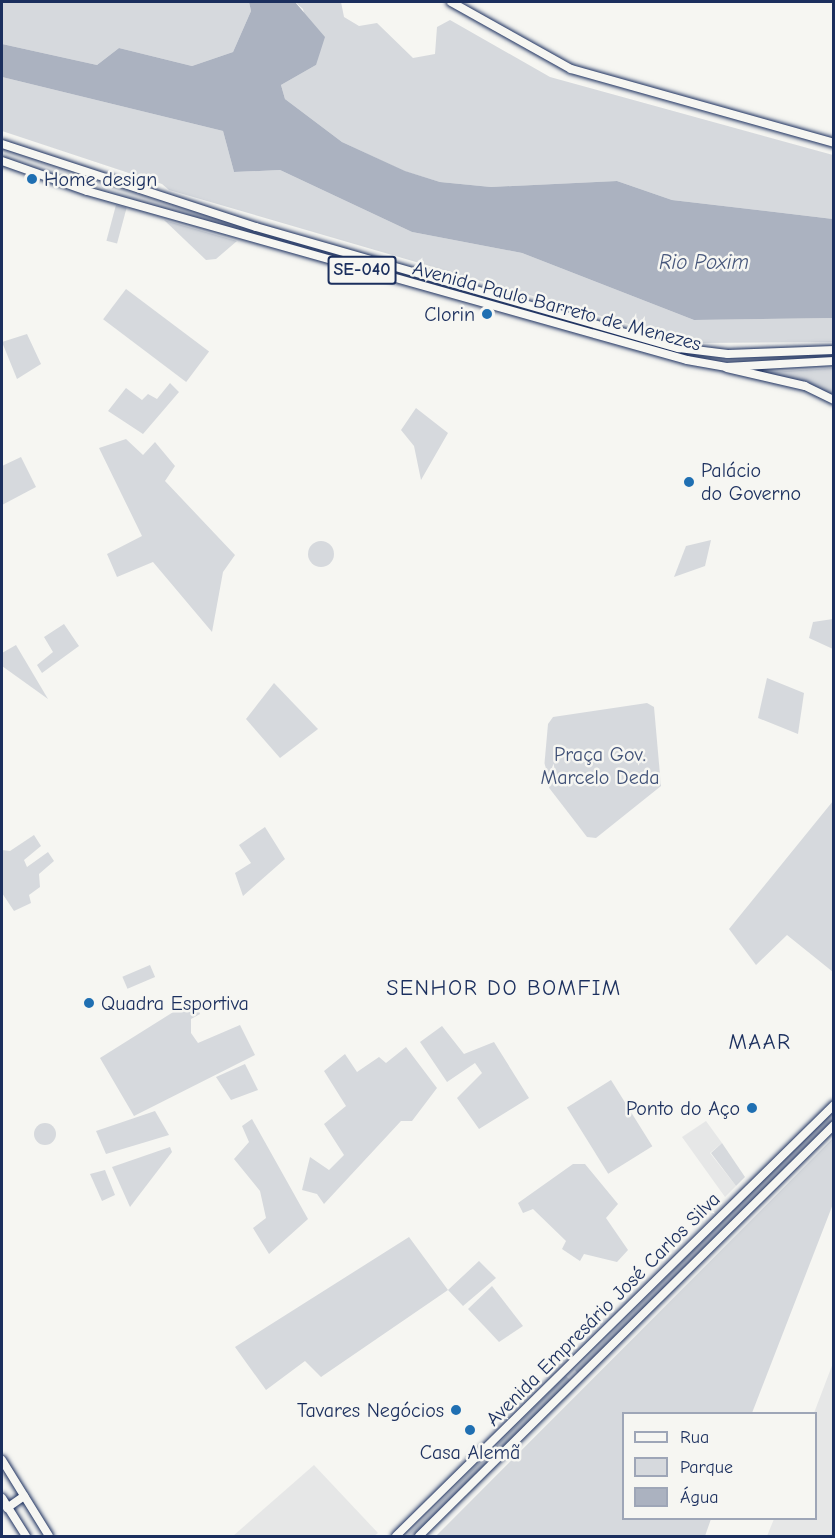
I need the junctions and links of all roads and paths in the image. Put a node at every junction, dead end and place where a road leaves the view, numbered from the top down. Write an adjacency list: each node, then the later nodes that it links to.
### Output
1 (451, 2): 2 (main road)
2 (834, 143)
3 (2, 144): 5 (main road, Avenida Paulo Barreto de Menezes / SE-040)
4 (2, 161): 6 (main road, Avenida Paulo Barreto de Menezes / SE-040)
5 (160, 197): 6 (main road); 7 (main road, Avenida Paulo Barreto de Menezes / SE-040)
6 (153, 210): 9 (main road, Avenida Paulo Barreto de Menezes / SE-040)
7 (834, 350)
8 (834, 361): 9 (main road, SE-040)
9 (726, 367): 10 (main road)
10 (834, 400)
11 (834, 1105): 13 (main road, Avenida Empresário José Carlos Silva)
12 (834, 1125): 14 (main road, Avenida Empresário José Carlos Silva)
13 (567, 1368): 14 (main road); 21 (main road, Avenida Empresário José Carlos Silva)
14 (576, 1380): 22 (main road, Avenida Empresário José Carlos Silva)
15 (2, 1460): 16 (main road)
16 (24, 1497): 18 (main road); 20 (main road)
17 (2, 1498): 18 (main road)
18 (7, 1508): 19 (main road)
19 (26, 1536)
20 (49, 1536)
21 (396, 1536)
22 (419, 1536)

